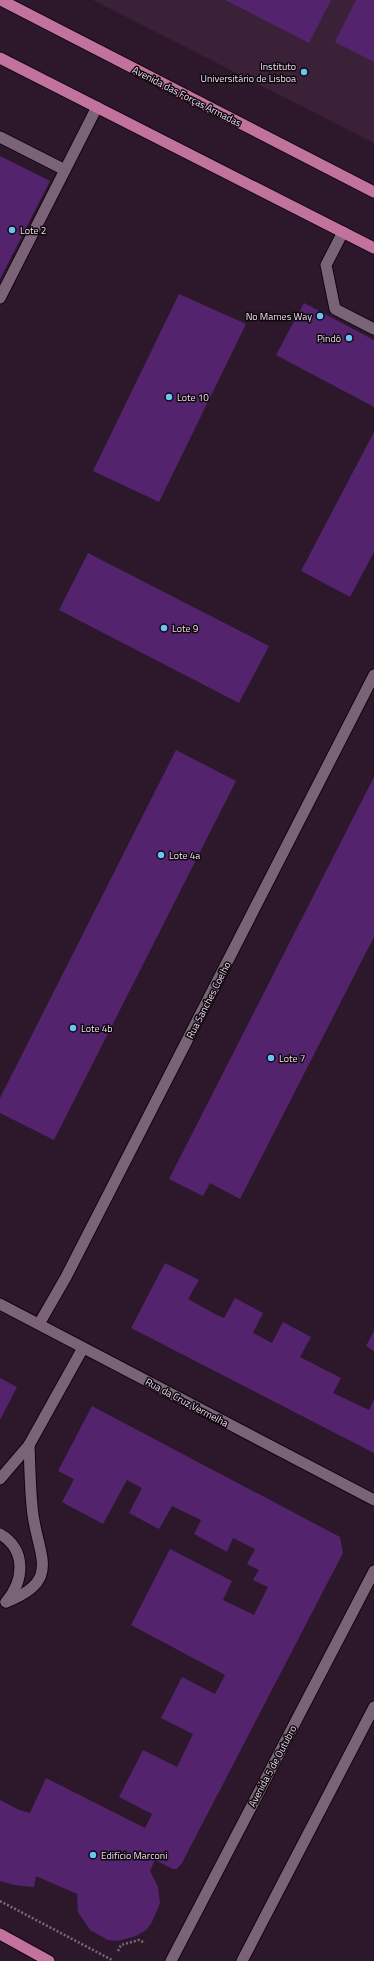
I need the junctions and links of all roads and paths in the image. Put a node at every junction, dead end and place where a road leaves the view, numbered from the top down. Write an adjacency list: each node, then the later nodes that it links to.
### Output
1 (1, 0): 6 (main road, Avenida das Forças Armadas)
2 (0, 58): 3 (main road)
3 (97, 107): 5 (street); 7 (main road)
4 (0, 137): 5 (street)
5 (65, 170): 9 (street)
6 (374, 192)
7 (343, 232): 8 (main road); 10 (street)
8 (374, 248)
9 (0, 298)
10 (374, 329)
11 (374, 675): 13 (street, Rua Sanches Coelho)
12 (0, 1304): 13 (street, Rua da Cruz Vermelha)
13 (39, 1324): 14 (street, Rua da Cruz Vermelha)
14 (83, 1348): 15 (street); 17 (street, Rua da Cruz Vermelha)
15 (29, 1444): 16 (street); 20 (street)
16 (0, 1479)
17 (374, 1500)
18 (0, 1534): 20 (street)
19 (374, 1572): 28 (street, Avenida 5 de Outubro)
20 (3, 1604)
21 (374, 1707): 29 (street)
22 (0, 1901): 26 (path)
23 (0, 1934): 27 (main road)
24 (144, 1943): 25 (path)
25 (118, 1951)
26 (112, 1960)
27 (49, 1961)
28 (171, 1961)
29 (242, 1961)

